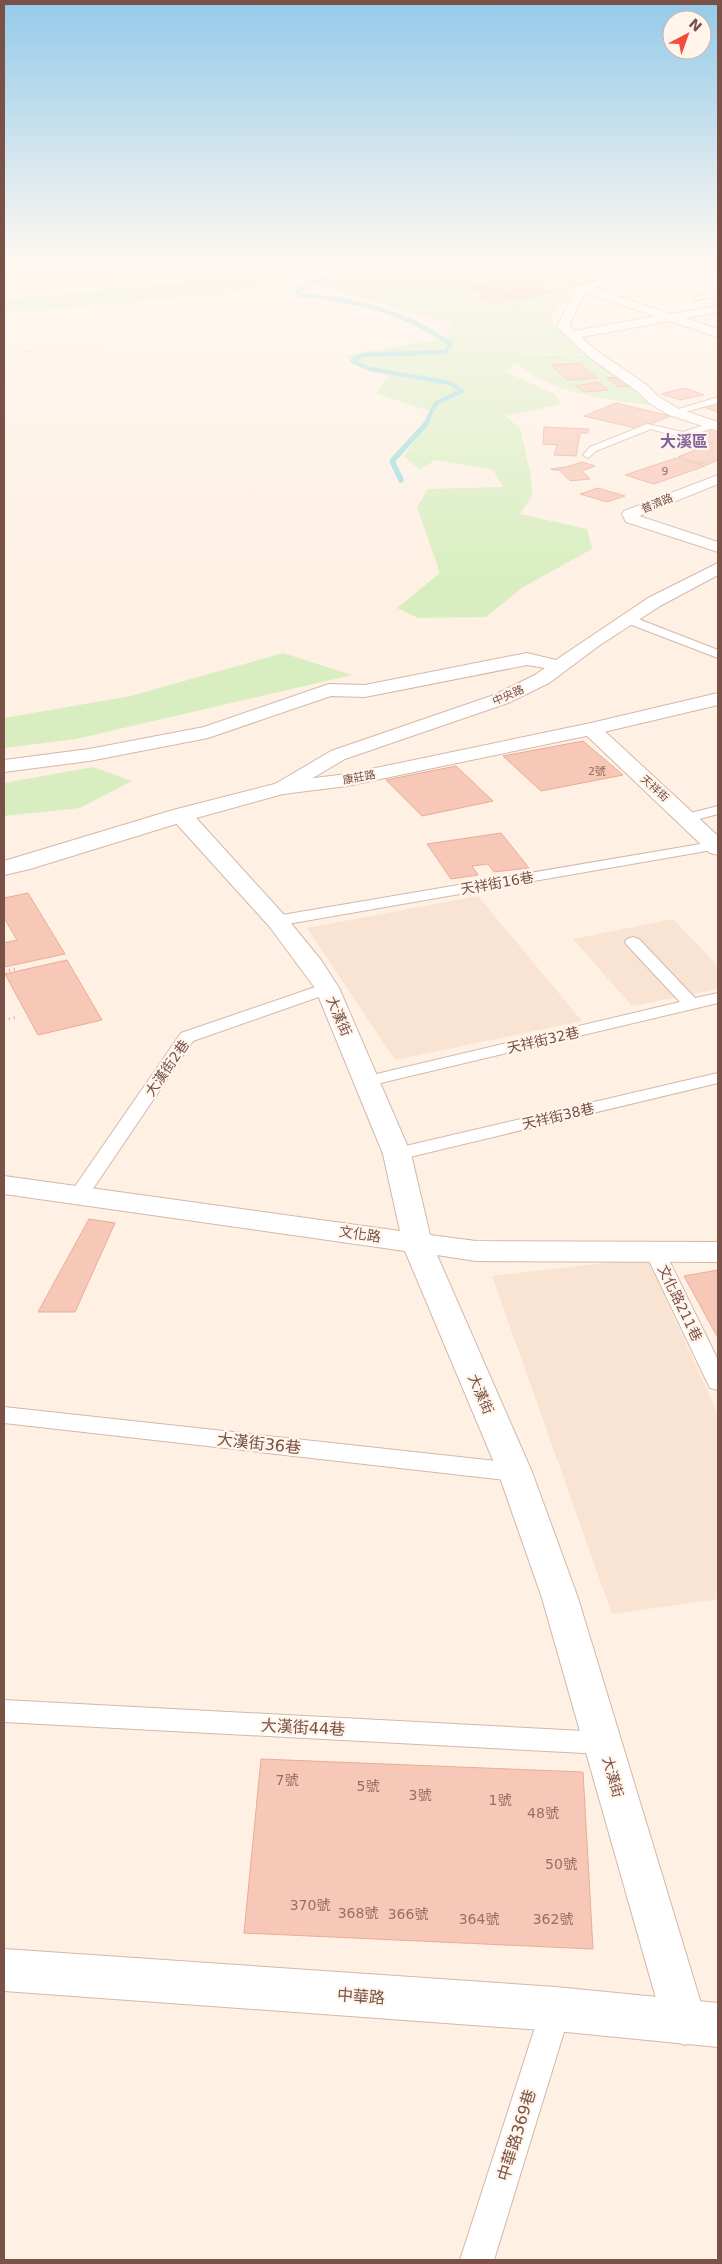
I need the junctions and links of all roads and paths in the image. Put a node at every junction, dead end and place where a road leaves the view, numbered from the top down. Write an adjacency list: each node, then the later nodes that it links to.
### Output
1 (616, 369): 3 (street)
2 (718, 400): 3 (lane)
3 (674, 412): 4 (street)
4 (716, 426): 5 (lane)
5 (588, 454)
6 (718, 479): 7 (street, 普濟路)
7 (718, 547)
8 (718, 568): 9 (street, 中央路)
9 (628, 620): 10 (lane); 11 (street, 中央路)
10 (718, 654)
11 (559, 666): 14 (street); 15 (street, 中央路)
12 (718, 699): 13 (street, 康莊路)
13 (590, 729): 15 (street, 康莊路); 18 (street, 天祥街)
14 (4, 766)
15 (282, 788): 17 (street, 康莊路)
16 (718, 810): 18 (lane)
17 (181, 815): 20 (street, 康莊路); 21 (street, 大漢街)
18 (688, 818): 19 (street, 天祥街)
19 (718, 846): 21 (lane, 天祥街16巷)
20 (4, 868)
21 (276, 921): 25 (street, 大漢街)
22 (633, 942): 27 (lane)
23 (16, 969): 24 (path)
24 (4, 971)
25 (327, 988): 31 (street, 大漢街); 34 (lane, 大漢街2巷)
26 (718, 998): 27 (lane, 天祥街32巷)
27 (691, 1004): 31 (lane, 天祥街32巷)
28 (18, 1017): 29 (path)
29 (4, 1020)
30 (718, 1078): 32 (lane, 天祥街38巷)
31 (368, 1081): 32 (street, 大漢街)
32 (397, 1154): 35 (street, 大漢街)
33 (4, 1185): 34 (street, 文化路)
34 (80, 1195): 35 (street, 文化路)
35 (417, 1242): 36 (street, 文化路); 40 (street, 大漢街)
36 (656, 1252): 37 (street, 文化路); 38 (lane, 文化路211巷)
37 (718, 1252)
38 (718, 1382)
39 (4, 1415): 40 (lane, 大漢街36巷)
40 (515, 1472): 42 (street, 大漢街)
41 (4, 1711): 42 (lane, 大漢街44巷)
42 (603, 1744): 45 (street, 大漢街)
43 (4, 1970): 44 (street, 中華路)
44 (556, 2009): 45 (street, 中華路); 46 (lane, 中華路369巷)
45 (701, 2024)
46 (477, 2260)

